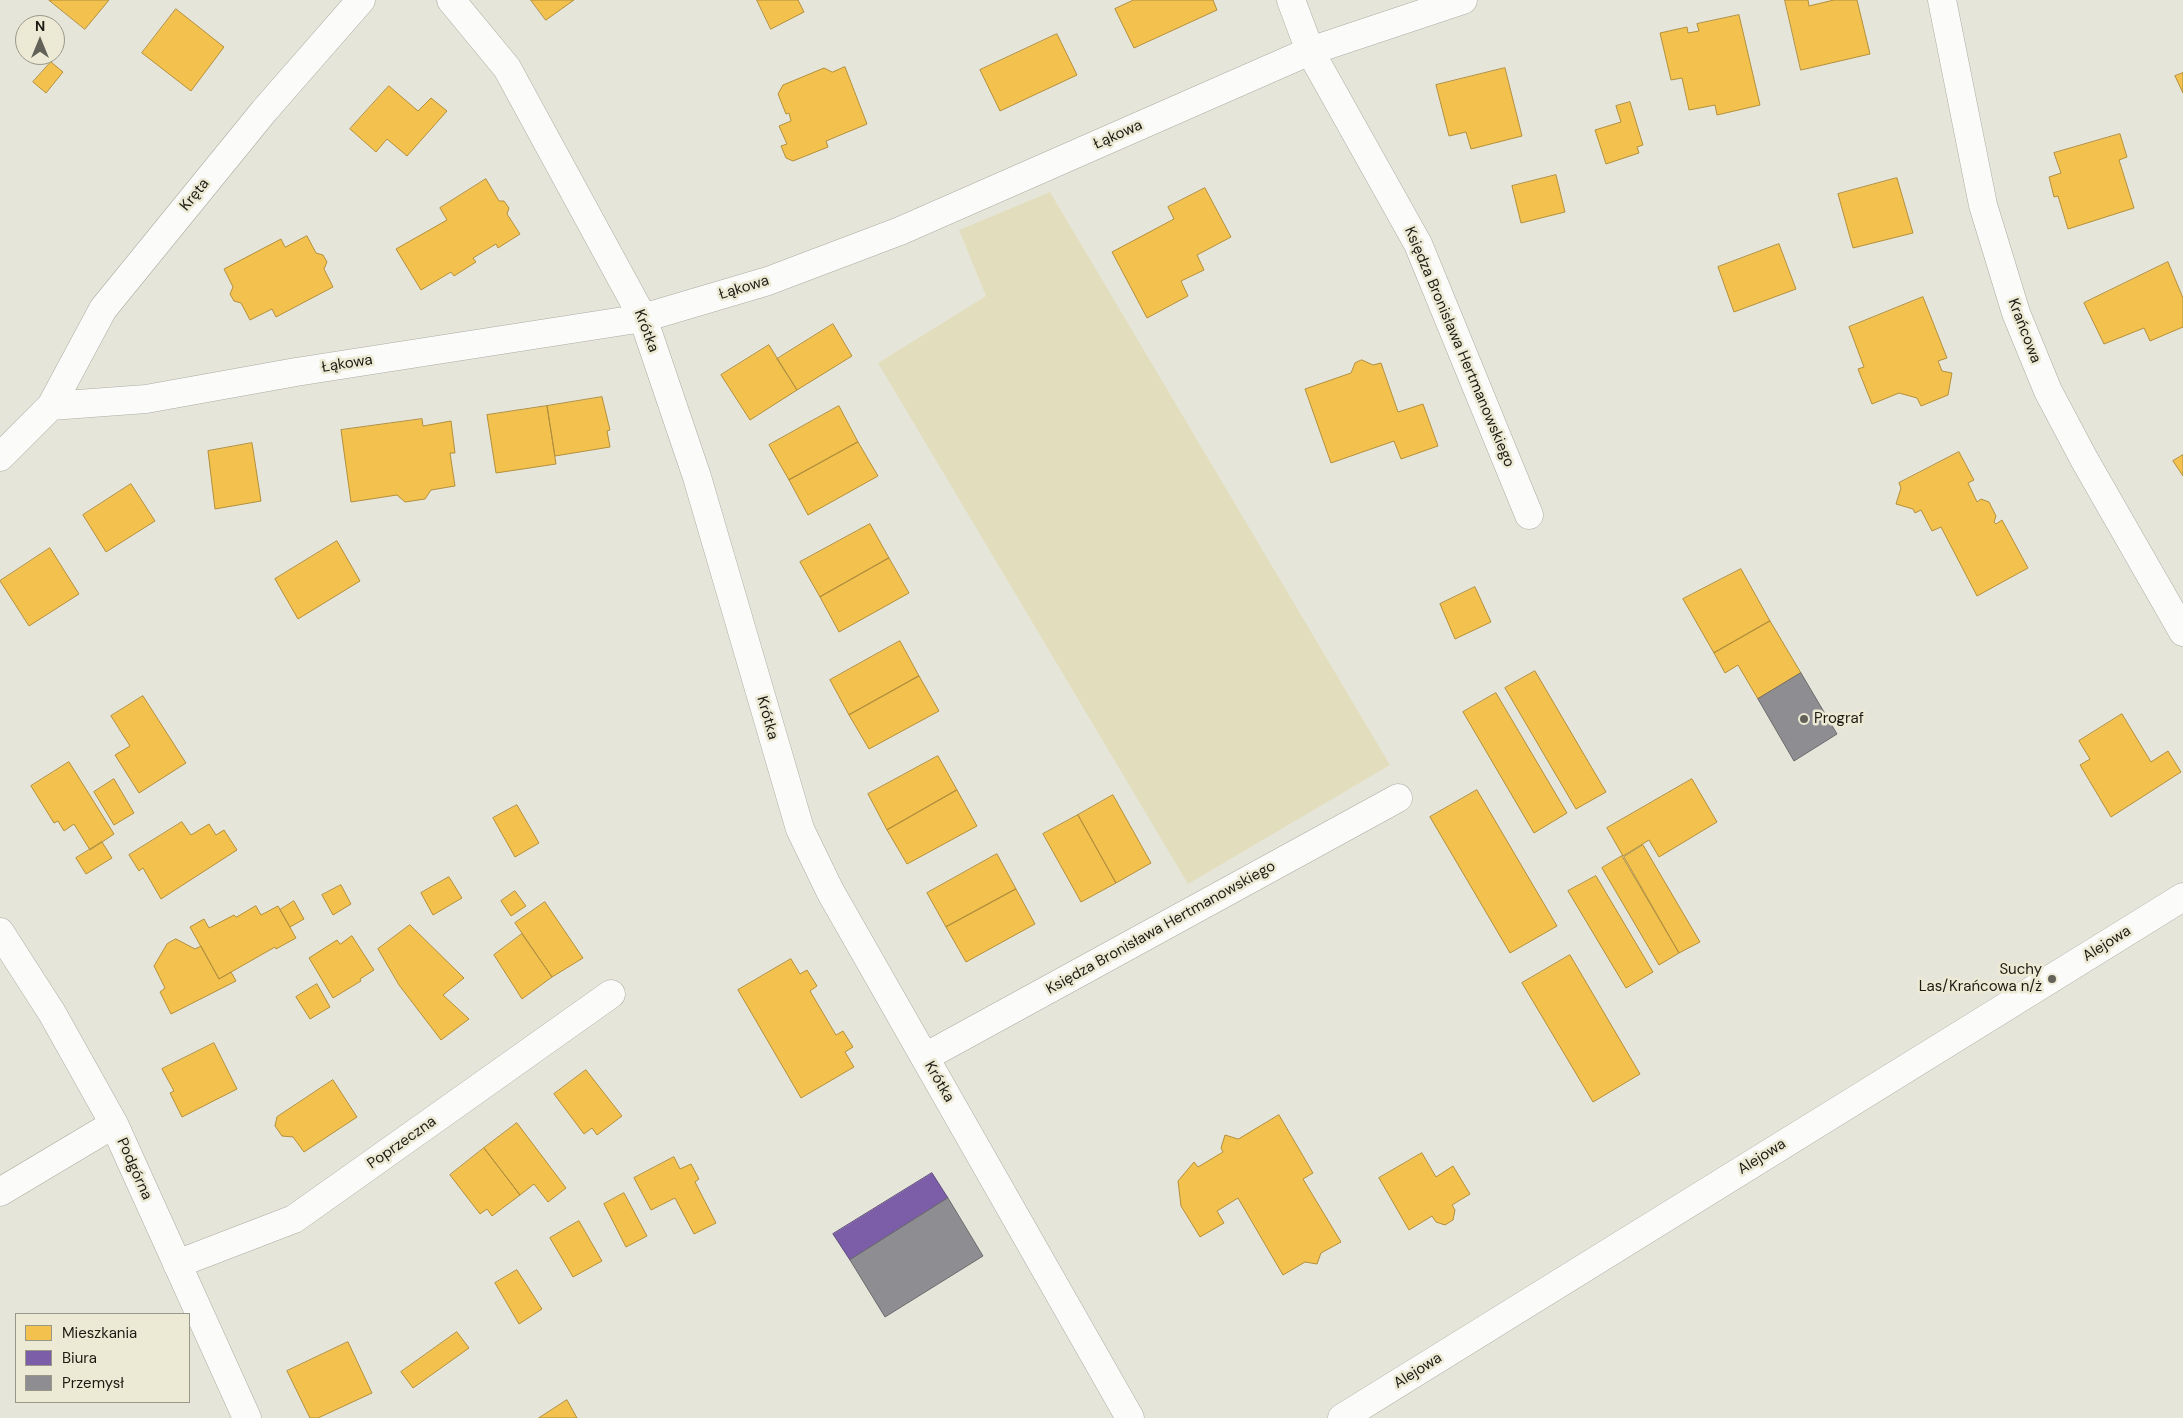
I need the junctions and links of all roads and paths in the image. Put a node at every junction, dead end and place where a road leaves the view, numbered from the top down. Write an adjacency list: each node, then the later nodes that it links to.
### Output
1 (361, 0): 8 (street, Kręta)
2 (451, 0): 7 (street, Krótka)
3 (1291, 0): 6 (street, Księdza Bronisława Hertmanowskiego)
4 (1463, 0): 6 (street, Łąkowa)
5 (1942, 0): 11 (street, Krańcowa)
6 (1310, 51): 7 (street, Łąkowa); 10 (street, Księdza Bronisława Hertmanowskiego)
7 (643, 318): 8 (street, Łąkowa); 16 (street, Krótka)
8 (51, 406): 9 (street)
9 (0, 457)
10 (1529, 515)
11 (2183, 632)
12 (1398, 798): 16 (street, Księdza Bronisława Hertmanowskiego)
13 (2183, 897): 22 (street, Alejowa)
14 (0, 932): 17 (street, Podgórna)
15 (611, 994): 19 (street, Poprzeczna)
16 (925, 1057): 21 (street, Krótka)
17 (114, 1124): 18 (street); 19 (street, Podgórna)
18 (0, 1192)
19 (177, 1264): 20 (street, Podgórna)
20 (247, 1418)
21 (1130, 1418)
22 (1342, 1418)

